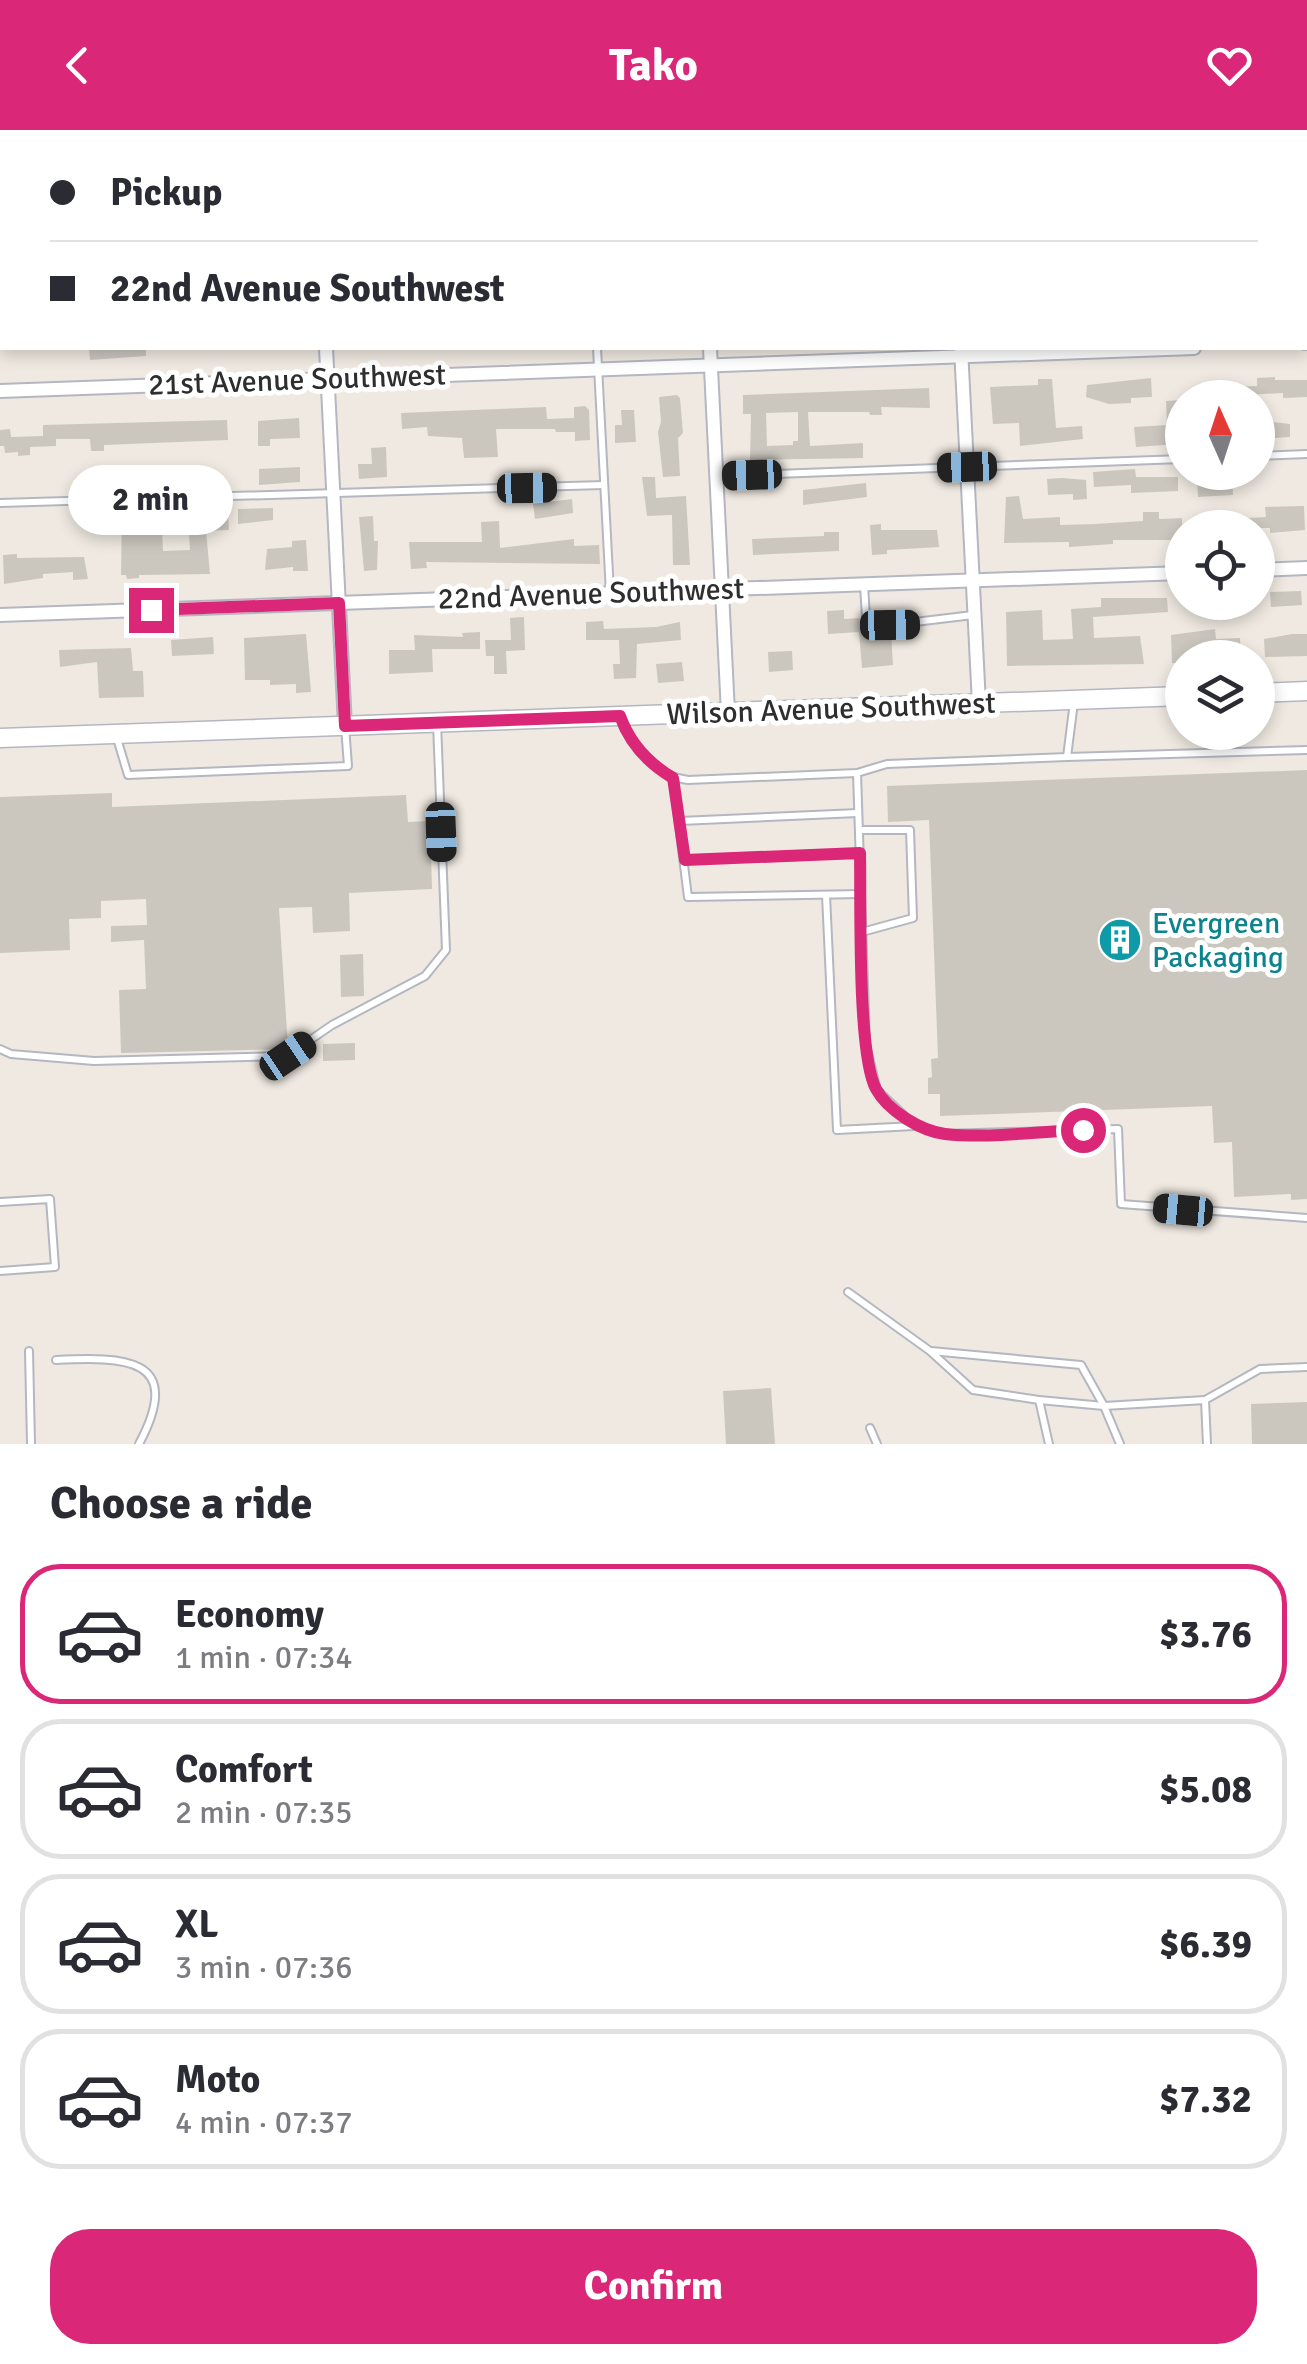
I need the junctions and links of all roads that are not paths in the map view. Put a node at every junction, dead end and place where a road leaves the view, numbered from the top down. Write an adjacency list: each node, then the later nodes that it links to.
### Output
1 (326, 350): 8 (street)
2 (597, 350): 7 (lane)
3 (710, 350): 6 (street)
4 (1078, 350): 5 (street, 21st Avenue Southwest)
5 (961, 352): 6 (street, 21st Avenue Southwest); 13 (street)
6 (711, 366): 7 (street, 21st Avenue Southwest); 14 (street)
7 (598, 370): 8 (street, 21st Avenue Southwest); 15 (lane)
8 (328, 380): 9 (street, 21st Avenue Southwest); 16 (street)
9 (0, 391)
10 (1307, 454): 11 (lane)
11 (1275, 455)
12 (1165, 460): 13 (lane)
13 (967, 467): 14 (lane); 21 (street)
14 (716, 476): 23 (street)
15 (604, 486): 16 (lane); 24 (lane)
16 (334, 494): 17 (lane); 25 (street)
17 (0, 503)
18 (1307, 568): 19 (street)
19 (1275, 569)
20 (1165, 574): 21 (street, 22nd Avenue Southwest)
21 (972, 581): 22 (street, 22nd Avenue Southwest); 27 (street)
22 (864, 585): 23 (street, 22nd Avenue Southwest); 28 (lane)
23 (722, 590): 24 (street, 22nd Avenue Southwest); 35 (street)
24 (610, 594): 25 (street, 22nd Avenue Southwest)
25 (339, 603): 26 (street, 22nd Avenue Southwest); 38 (street)
26 (0, 615)
27 (974, 615): 29 (lane); 34 (street)
28 (866, 618)
29 (890, 625)
30 (1307, 690): 31 (main road)
31 (1275, 692)
32 (1165, 697): 33 (main road, Wilson Avenue Southwest)
33 (1074, 700): 34 (main road, Wilson Avenue Southwest); 42 (lane)
34 (978, 704): 35 (main road, Wilson Avenue Southwest)
35 (728, 712): 36 (main road, Wilson Avenue Southwest)
36 (620, 716): 37 (main road, Wilson Avenue Southwest); 44 (lane)
37 (437, 723): 38 (main road, Wilson Avenue Southwest); 53 (lane)
38 (345, 726): 39 (main road, Wilson Avenue Southwest); 39 (lane)
39 (115, 734): 40 (main road, Wilson Avenue Southwest)
40 (0, 738)
41 (1307, 750): 42 (lane)
42 (1067, 758): 43 (lane)
43 (856, 773): 44 (lane); 45 (lane)
44 (673, 778): 46 (lane)
45 (858, 813): 46 (lane); 47 (lane)
46 (680, 821): 49 (lane)
47 (858, 830): 48 (lane); 52 (lane)
48 (860, 853): 49 (lane); 51 (lane)
49 (685, 860): 50 (lane)
50 (826, 894): 51 (lane); 54 (lane)
51 (861, 894): 52 (lane)
52 (862, 932): 54 (lane)
53 (0, 1049)
54 (916, 1126): 56 (lane)
55 (0, 1202): 57 (lane)
56 (1307, 1218)
57 (0, 1271)
58 (848, 1292): 60 (lane)
59 (28, 1350): 67 (lane)
60 (930, 1351): 63 (lane); 65 (lane)
61 (56, 1360): 68 (lane)
62 (1307, 1366): 64 (lane)
63 (1039, 1400): 65 (lane); 70 (lane)
64 (1205, 1400): 65 (lane); 72 (lane)
65 (1104, 1406): 71 (lane)
66 (870, 1428): 69 (lane)
67 (32, 1444)
68 (138, 1444)
69 (876, 1444)
70 (1049, 1444)
71 (1120, 1444)
72 (1208, 1444)

